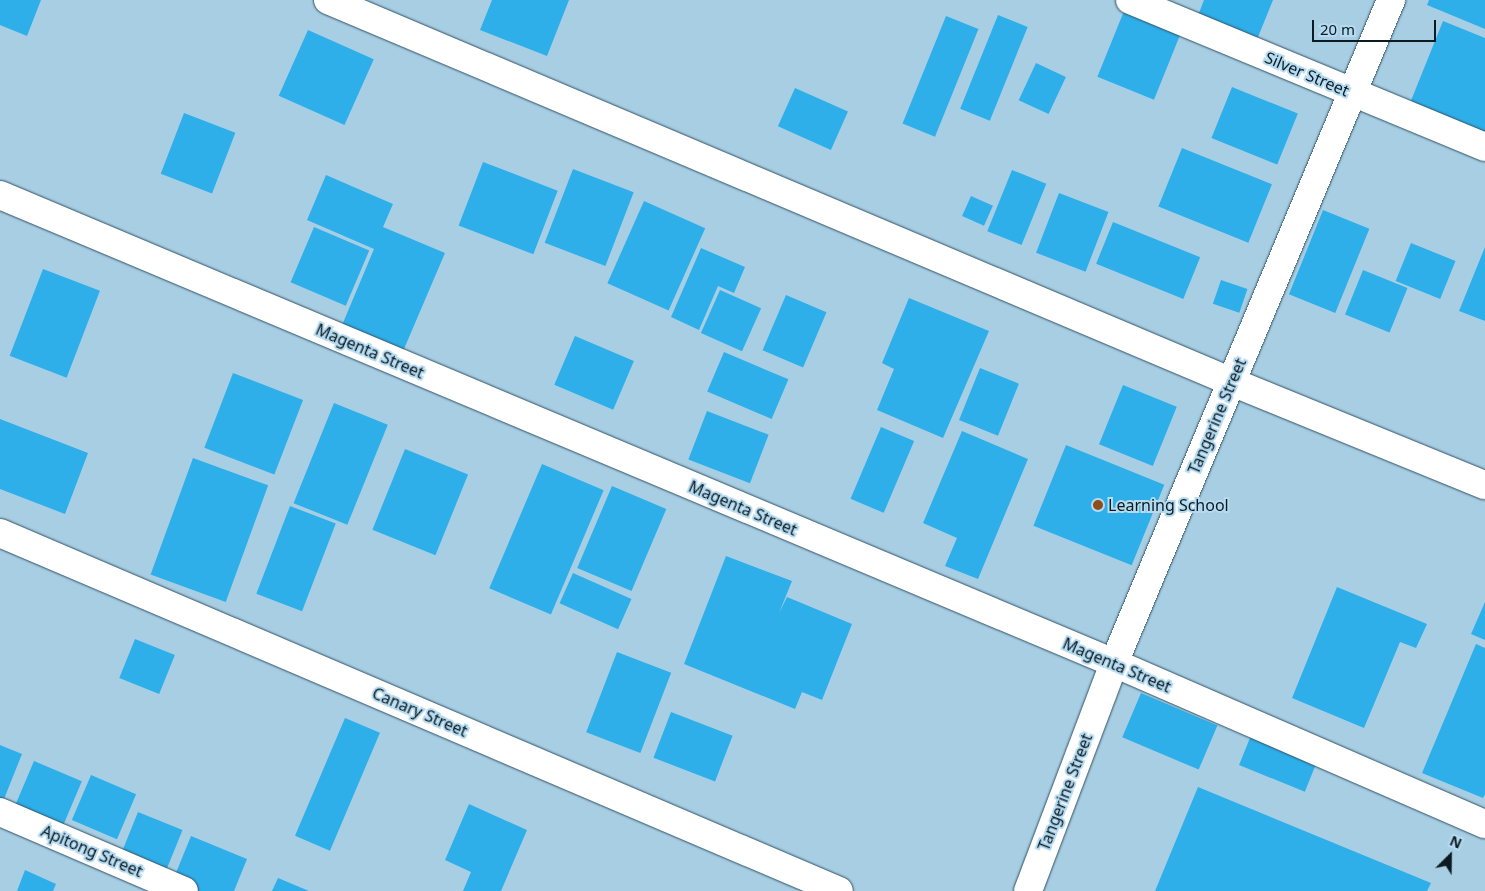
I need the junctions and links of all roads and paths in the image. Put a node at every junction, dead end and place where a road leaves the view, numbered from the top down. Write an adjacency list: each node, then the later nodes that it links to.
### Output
1 (328, 0): 7 (street)
2 (1130, 0): 4 (street, Silver Street)
3 (1391, 0): 4 (street, Tangerine Street)
4 (1353, 93): 5 (street, Silver Street); 7 (street, Tangerine Street)
5 (1485, 147)
6 (0, 195): 10 (street, Magenta Street)
7 (1232, 382): 8 (street); 10 (street, Tangerine Street)
8 (1485, 485)
9 (0, 532): 14 (street, Canary Street)
10 (1114, 664): 12 (street, Magenta Street); 15 (street, Tangerine Street)
11 (0, 812): 13 (street, Apitong Street)
12 (1485, 824)
13 (184, 891)
14 (839, 891)
15 (1028, 891)

